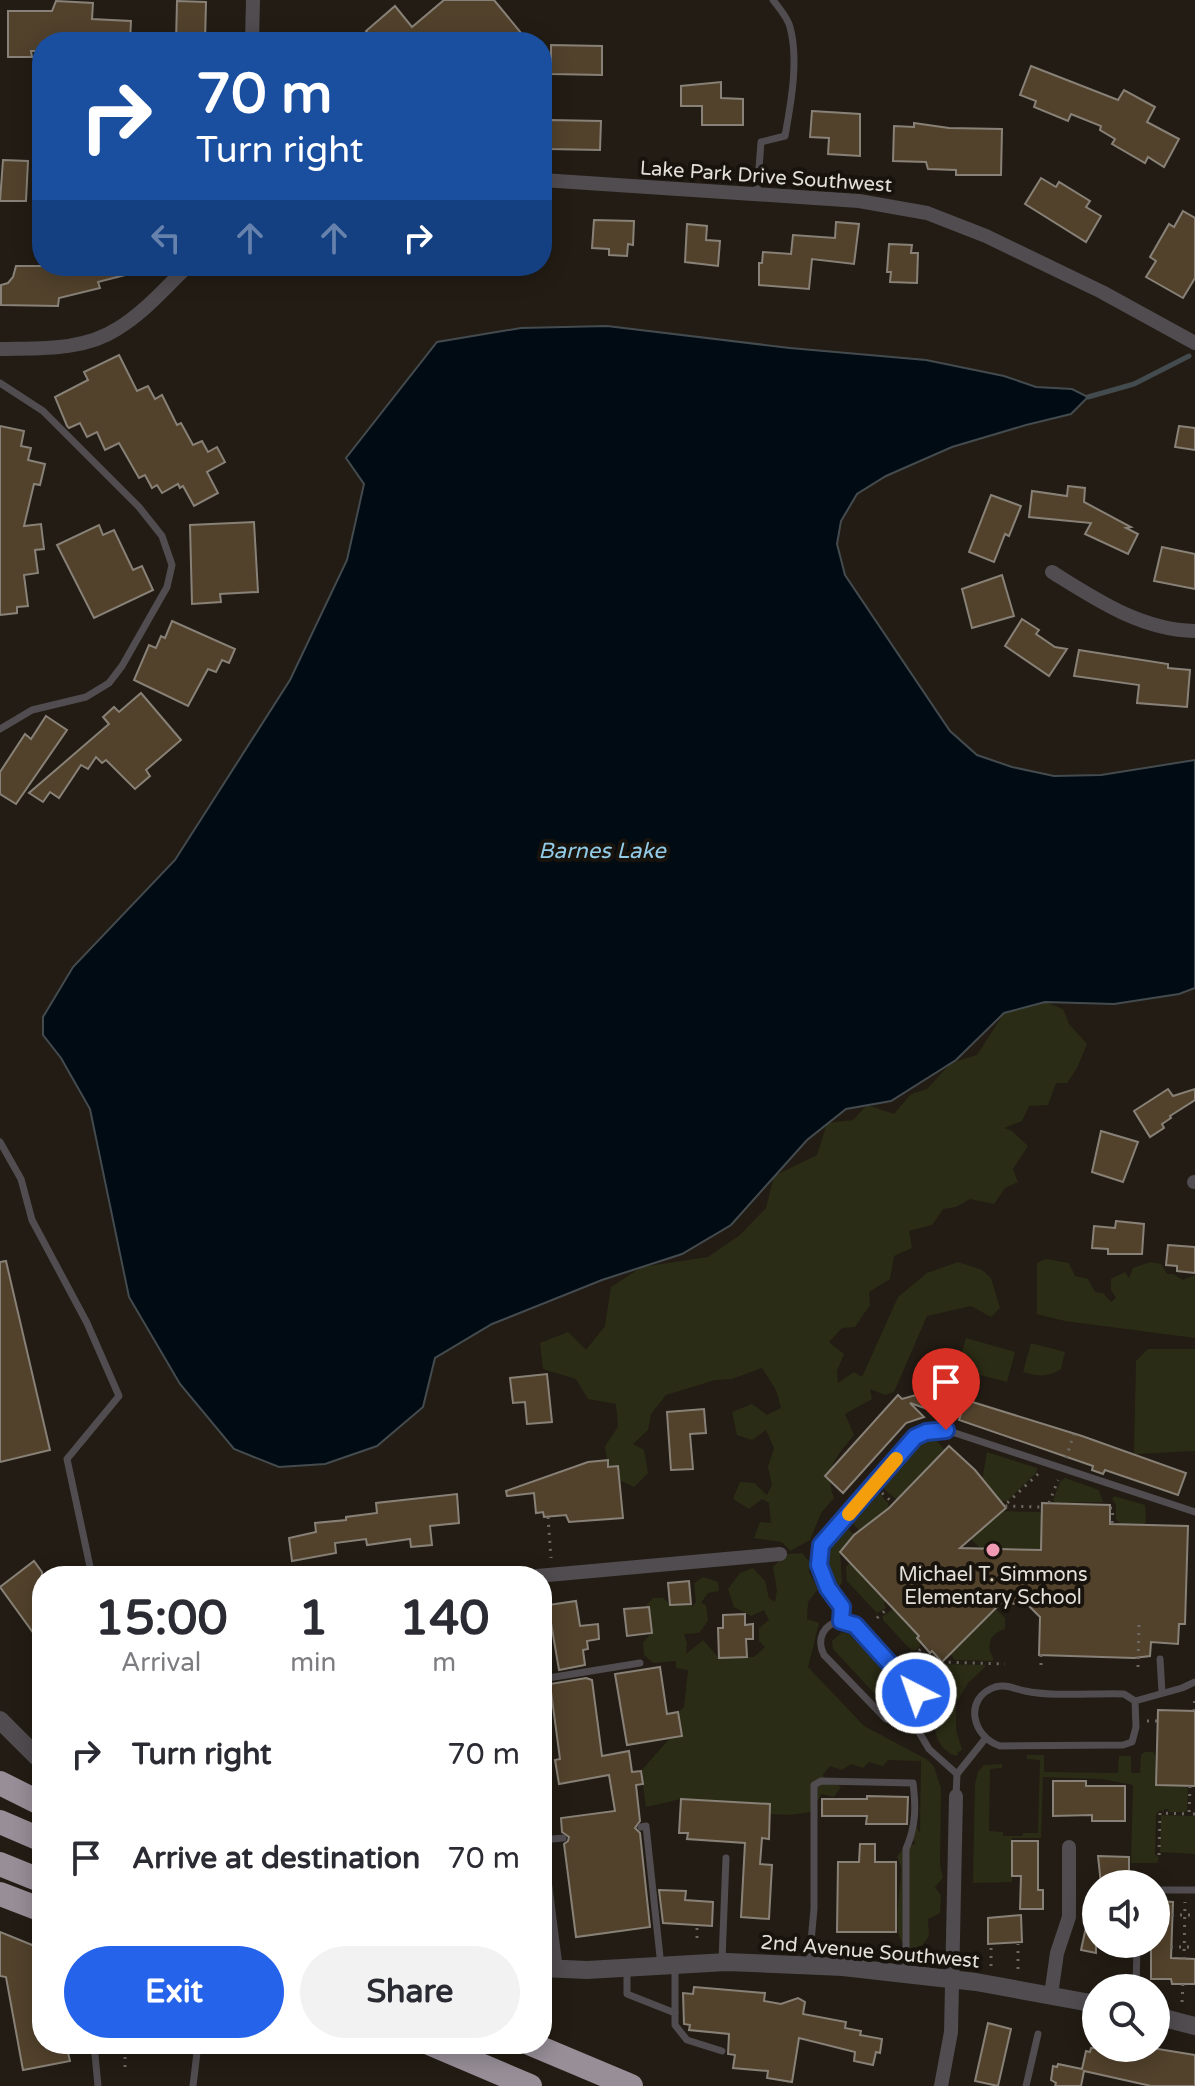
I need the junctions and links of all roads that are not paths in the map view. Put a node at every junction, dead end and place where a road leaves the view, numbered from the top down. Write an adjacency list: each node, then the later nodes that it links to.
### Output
1 (253, 0): 3 (street)
2 (773, 0): 5 (lane)
3 (252, 32)
4 (552, 181): 5 (street, Lake Park Drive Southwest)
5 (757, 194): 7 (street, Lake Park Drive Southwest)
6 (177, 276): 8 (street)
7 (1195, 343)
8 (0, 349)
9 (0, 383): 12 (lane)
10 (1052, 572): 11 (street)
11 (1195, 631)
12 (0, 729)
13 (0, 1142): 16 (lane)
14 (1195, 1512): 18 (lane)
15 (780, 1554): 17 (street)
16 (90, 1566)
17 (552, 1574)
18 (841, 1621): 25 (lane); 25 (lane)
19 (1160, 1659): 23 (lane)
20 (640, 1663): 21 (lane)
21 (552, 1677)
22 (1195, 1682): 23 (lane)
23 (1162, 1692): 24 (lane)
24 (1135, 1701): 27 (lane); 27 (lane)
25 (910, 1717): 29 (lane)
26 (0, 1720): 28 (street)
27 (985, 1739): 29 (lane)
28 (32, 1752)
29 (957, 1774): 31 (lane)
30 (0, 1783): 32 (highway)
31 (956, 1796): 52 (street)
32 (32, 1799)
33 (0, 1822): 35 (highway)
34 (641, 1827): 47 (lane)
35 (32, 1836)
36 (563, 1838): 37 (lane)
37 (552, 1839)
38 (1069, 1847): 53 (street)
39 (726, 1858): 46 (lane)
40 (0, 1864): 41 (highway)
41 (32, 1877)
42 (1170, 1890): 43 (lane)
43 (1195, 1890)
44 (0, 1894): 45 (highway)
45 (32, 1906)
46 (722, 1962): 47 (street, 2nd Avenue Southwest); 48 (street, 2nd Avenue Southwest)
47 (668, 1965): 49 (street, 2nd Avenue Southwest); 55 (lane)
48 (809, 1965): 51 (street, 2nd Avenue Southwest); 51 (lane)
49 (627, 1967): 50 (street, 2nd Avenue Southwest); 55 (lane)
50 (552, 1969)
51 (906, 1973): 52 (street, 2nd Avenue Southwest)
52 (951, 1980): 53 (street, 2nd Avenue Southwest); 68 (street)
53 (1051, 1995): 54 (street, 2nd Avenue Southwest)
54 (1082, 2001)
55 (675, 2013): 59 (lane)
56 (1170, 2020): 57 (street)
57 (1195, 2026)
58 (1038, 2034): 69 (lane)
59 (722, 2051)
60 (552, 2053): 67 (highway)
61 (95, 2054): 64 (lane)
62 (197, 2054): 65 (lane)
63 (452, 2054): 66 (highway)
64 (98, 2086)
65 (193, 2086)
66 (530, 2086)
67 (631, 2086)
68 (941, 2086)
69 (1026, 2086)

